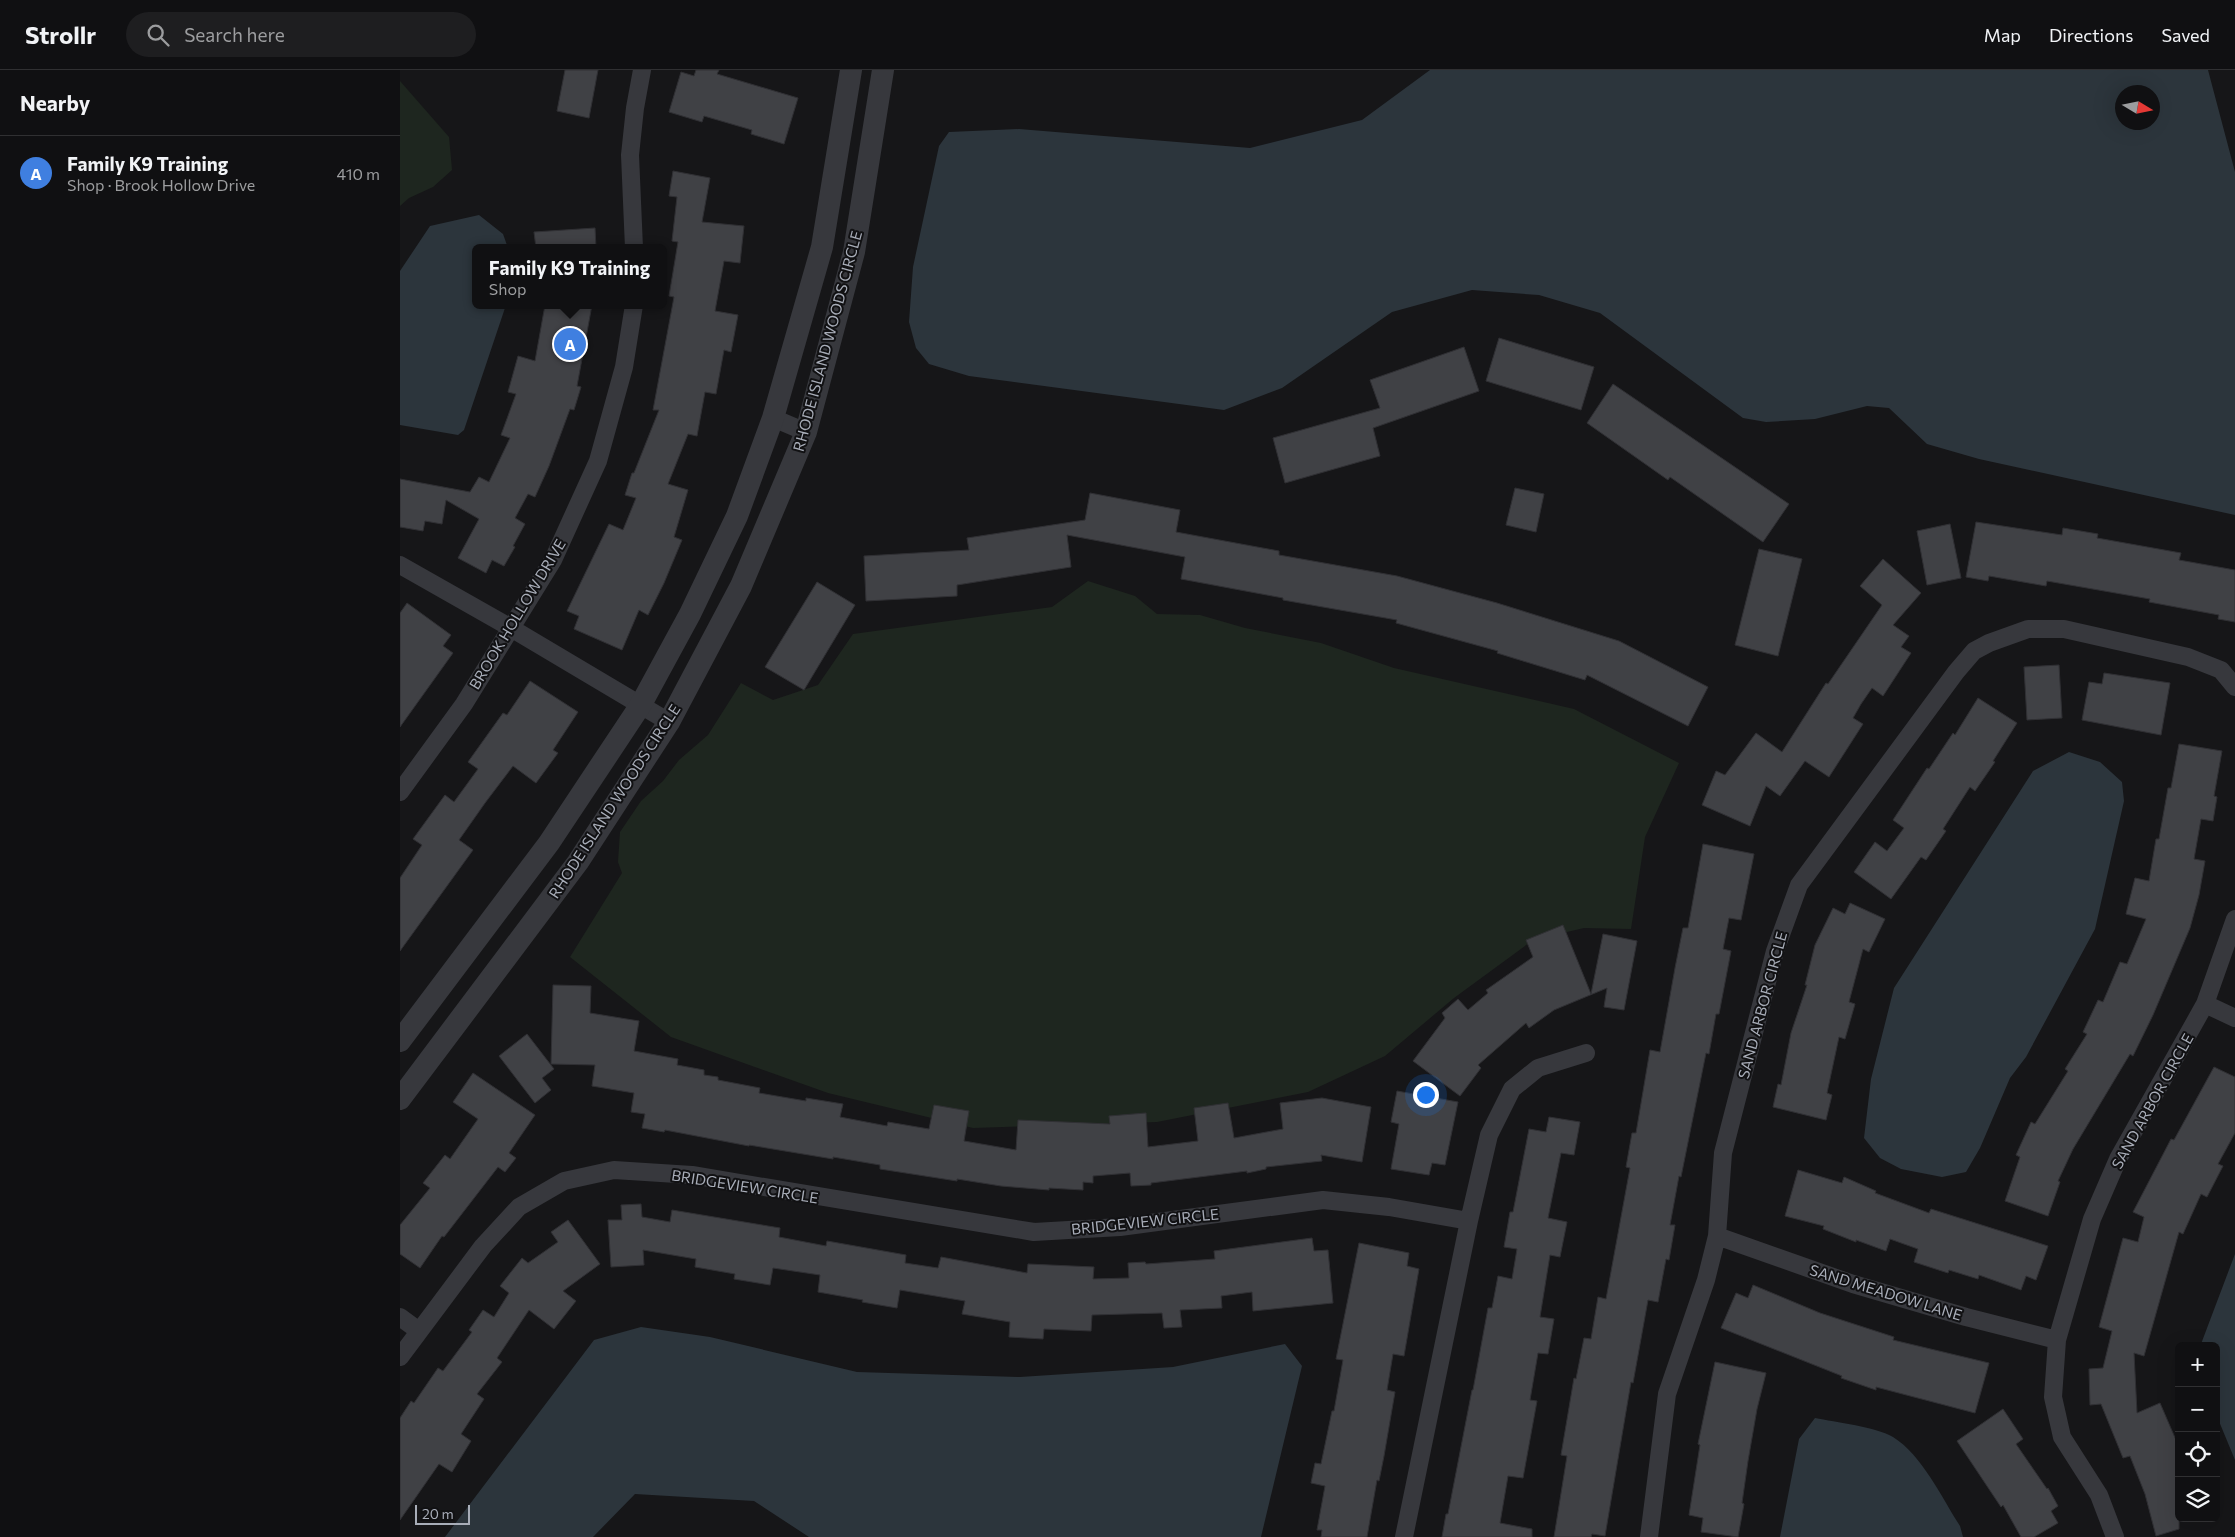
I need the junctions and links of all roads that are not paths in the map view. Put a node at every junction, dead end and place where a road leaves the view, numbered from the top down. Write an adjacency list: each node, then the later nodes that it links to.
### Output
1 (642, 70): 4 (street)
2 (851, 70): 6 (street, RHODE ISLAND WOODS CIRCLE)
3 (883, 70): 7 (street, RHODE ISLAND WOODS CIRCLE)
4 (634, 244)
5 (633, 309): 9 (street, BROOK HOLLOW DRIVE)
6 (773, 418): 7 (street); 11 (street, RHODE ISLAND WOODS CIRCLE)
7 (806, 432): 12 (street, RHODE ISLAND WOODS CIRCLE)
8 (400, 565): 9 (street)
9 (511, 628): 11 (street); 13 (street, BROOK HOLLOW DRIVE)
10 (2235, 687): 21 (street, SAND ARBOR CIRCLE)
11 (640, 706): 12 (street); 17 (street, RHODE ISLAND WOODS CIRCLE)
12 (669, 722): 19 (street, RHODE ISLAND WOODS CIRCLE)
13 (400, 792)
14 (2235, 919): 15 (street, SAND ARBOR CIRCLE)
15 (2205, 1004): 16 (street); 24 (street, SAND ARBOR CIRCLE)
16 (2235, 1018)
17 (400, 1041)
18 (1586, 1053): 20 (street)
19 (400, 1099)
20 (1469, 1221): 23 (street, BRIDGEVIEW CIRCLE); 26 (street)
21 (1717, 1236): 24 (street, SAND MEADOW LANE); 27 (street, SAND ARBOR CIRCLE)
22 (400, 1317): 23 (street)
23 (419, 1331): 25 (street, BRIDGEVIEW CIRCLE)
24 (2057, 1340): 28 (street, SAND ARBOR CIRCLE)
25 (400, 1357)
26 (1404, 1537)
27 (1649, 1537)
28 (2115, 1537)

